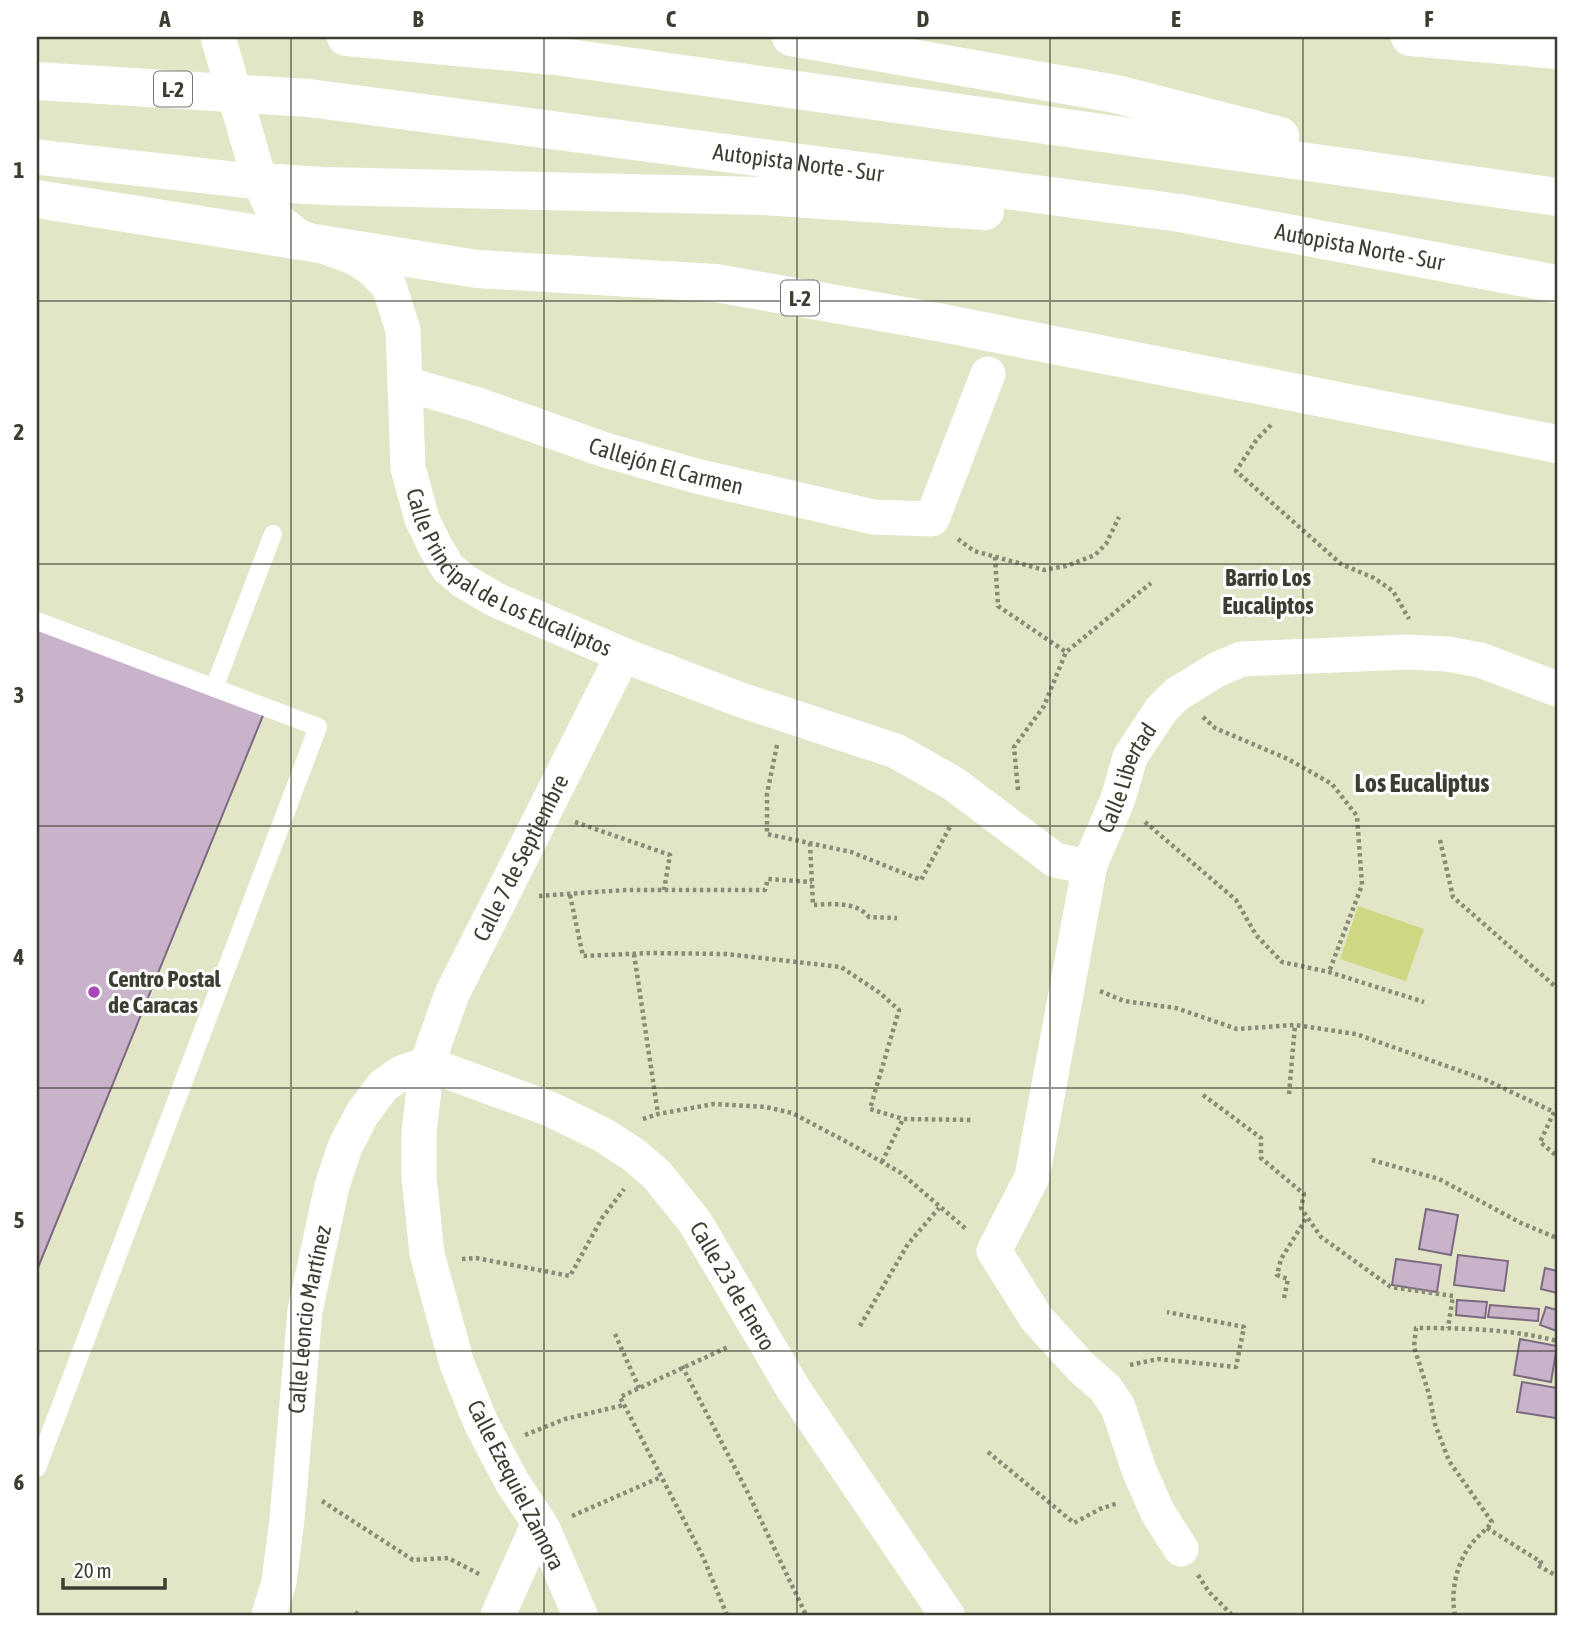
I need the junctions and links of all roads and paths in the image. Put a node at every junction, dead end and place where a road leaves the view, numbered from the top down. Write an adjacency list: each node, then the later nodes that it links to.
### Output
1 (218, 37): 8 (street, Calle Principal de Los Eucaliptos)
2 (346, 37): 9 (highway)
3 (790, 37): 9 (highway)
4 (1410, 37): 5 (highway)
5 (1557, 50)
6 (37, 81): 12 (highway, Autopista Norte - Sur / L-2)
7 (37, 157): 8 (street)
8 (260, 182): 12 (highway); 15 (street, Calle Principal de Los Eucaliptos)
9 (1462, 183): 10 (highway)
10 (1557, 197)
11 (37, 200): 17 (highway, L-2)
12 (1180, 213): 13 (highway, Autopista Norte - Sur / L-2)
13 (1557, 284)
14 (988, 374): 19 (street)
15 (406, 384): 19 (street, Callejón El Carmen); 26 (street, Calle Principal de Los Eucaliptos)
16 (1275, 421): 25 (path)
17 (1557, 444)
18 (1119, 517): 21 (path)
19 (932, 519): 21 (path)
20 (272, 534): 27 (lane)
21 (995, 557): 24 (path)
22 (1151, 583): 24 (path)
23 (37, 621): 27 (lane)
24 (1066, 652): 34 (path)
25 (1428, 653): 28 (street, Calle Libertad); 29 (street, Calle Libertad)
26 (622, 655): 30 (street, Calle Principal de Los Eucaliptos); 33 (street, Calle 7 de Septiembre)
27 (214, 688): 78 (lane)
28 (1557, 689)
29 (1177, 694): 32 (street, Calle Libertad); 44 (path)
30 (783, 713): 31 (street, Calle Principal de Los Eucaliptos); 36 (path)
31 (968, 795): 34 (street, Calle Principal de Los Eucaliptos); 36 (path)
32 (1118, 799): 37 (street, Calle Libertad); 44 (path)
33 (544, 812): 39 (path); 40 (street, Calle 7 de Septiembre)
34 (1028, 840): 37 (street, Calle Principal de Los Eucaliptos)
35 (1440, 840): 46 (path)
36 (810, 844): 38 (path)
37 (1090, 864): 45 (street, Calle Libertad)
38 (812, 882): 39 (path); 42 (path)
39 (664, 890): 41 (path)
40 (503, 894): 41 (path); 49 (street, Calle 7 de Septiembre)
41 (570, 895): 43 (path)
42 (897, 918)
43 (634, 954): 52 (path); 53 (path)
44 (1329, 972): 47 (path)
45 (1070, 979): 48 (path); 63 (street, Calle Libertad)
46 (1557, 988)
47 (1424, 1002)
48 (1295, 1025): 50 (path); 56 (path)
49 (427, 1064): 55 (street, Calle 23 de Enero); 64 (street, Calle Ezequiel Zamora); 80 (street, Calle Leoncio Martínez)
50 (1289, 1094)
51 (1203, 1095): 61 (path)
52 (658, 1114): 55 (path); 58 (path)
53 (903, 1119): 54 (path); 58 (path)
54 (973, 1121)
55 (603, 1135): 59 (street, Calle 23 de Enero)
56 (1557, 1156)
57 (1372, 1160): 62 (path)
58 (882, 1162): 60 (path)
59 (643, 1163): 64 (path); 69 (street, Calle 23 de Enero)
60 (939, 1208): 63 (path); 67 (path)
61 (1307, 1217): 65 (path); 68 (path)
62 (1557, 1238)
63 (994, 1251): 73 (street)
64 (429, 1262): 76 (street, Calle Ezequiel Zamora)
65 (1284, 1298)
66 (1167, 1312): 73 (path)
67 (860, 1326)
68 (1448, 1328): 71 (path); 83 (path)
69 (761, 1333): 72 (path); 91 (street, Calle 23 de Enero)
70 (615, 1335): 74 (path)
71 (1557, 1341)
72 (682, 1366): 74 (path); 90 (path)
73 (1088, 1374): 81 (street)
74 (639, 1388): 75 (path)
75 (624, 1405): 76 (path); 79 (path)
76 (493, 1447): 82 (street, Calle Ezequiel Zamora)
77 (988, 1452): 81 (path)
78 (37, 1468)
79 (661, 1477): 82 (path); 89 (path)
80 (290, 1480): 86 (path); 87 (street, Calle Leoncio Martínez)
81 (1149, 1492): 84 (street)
82 (541, 1526): 86 (street); 88 (street, Calle Ezequiel Zamora)
83 (1487, 1528): 85 (path); 93 (path)
84 (1181, 1549): 92 (path)
85 (1557, 1576)
86 (504, 1603)
87 (269, 1615)
88 (580, 1615)
89 (727, 1615)
90 (806, 1615)
91 (947, 1615)
92 (1231, 1615)
93 (1455, 1615)

